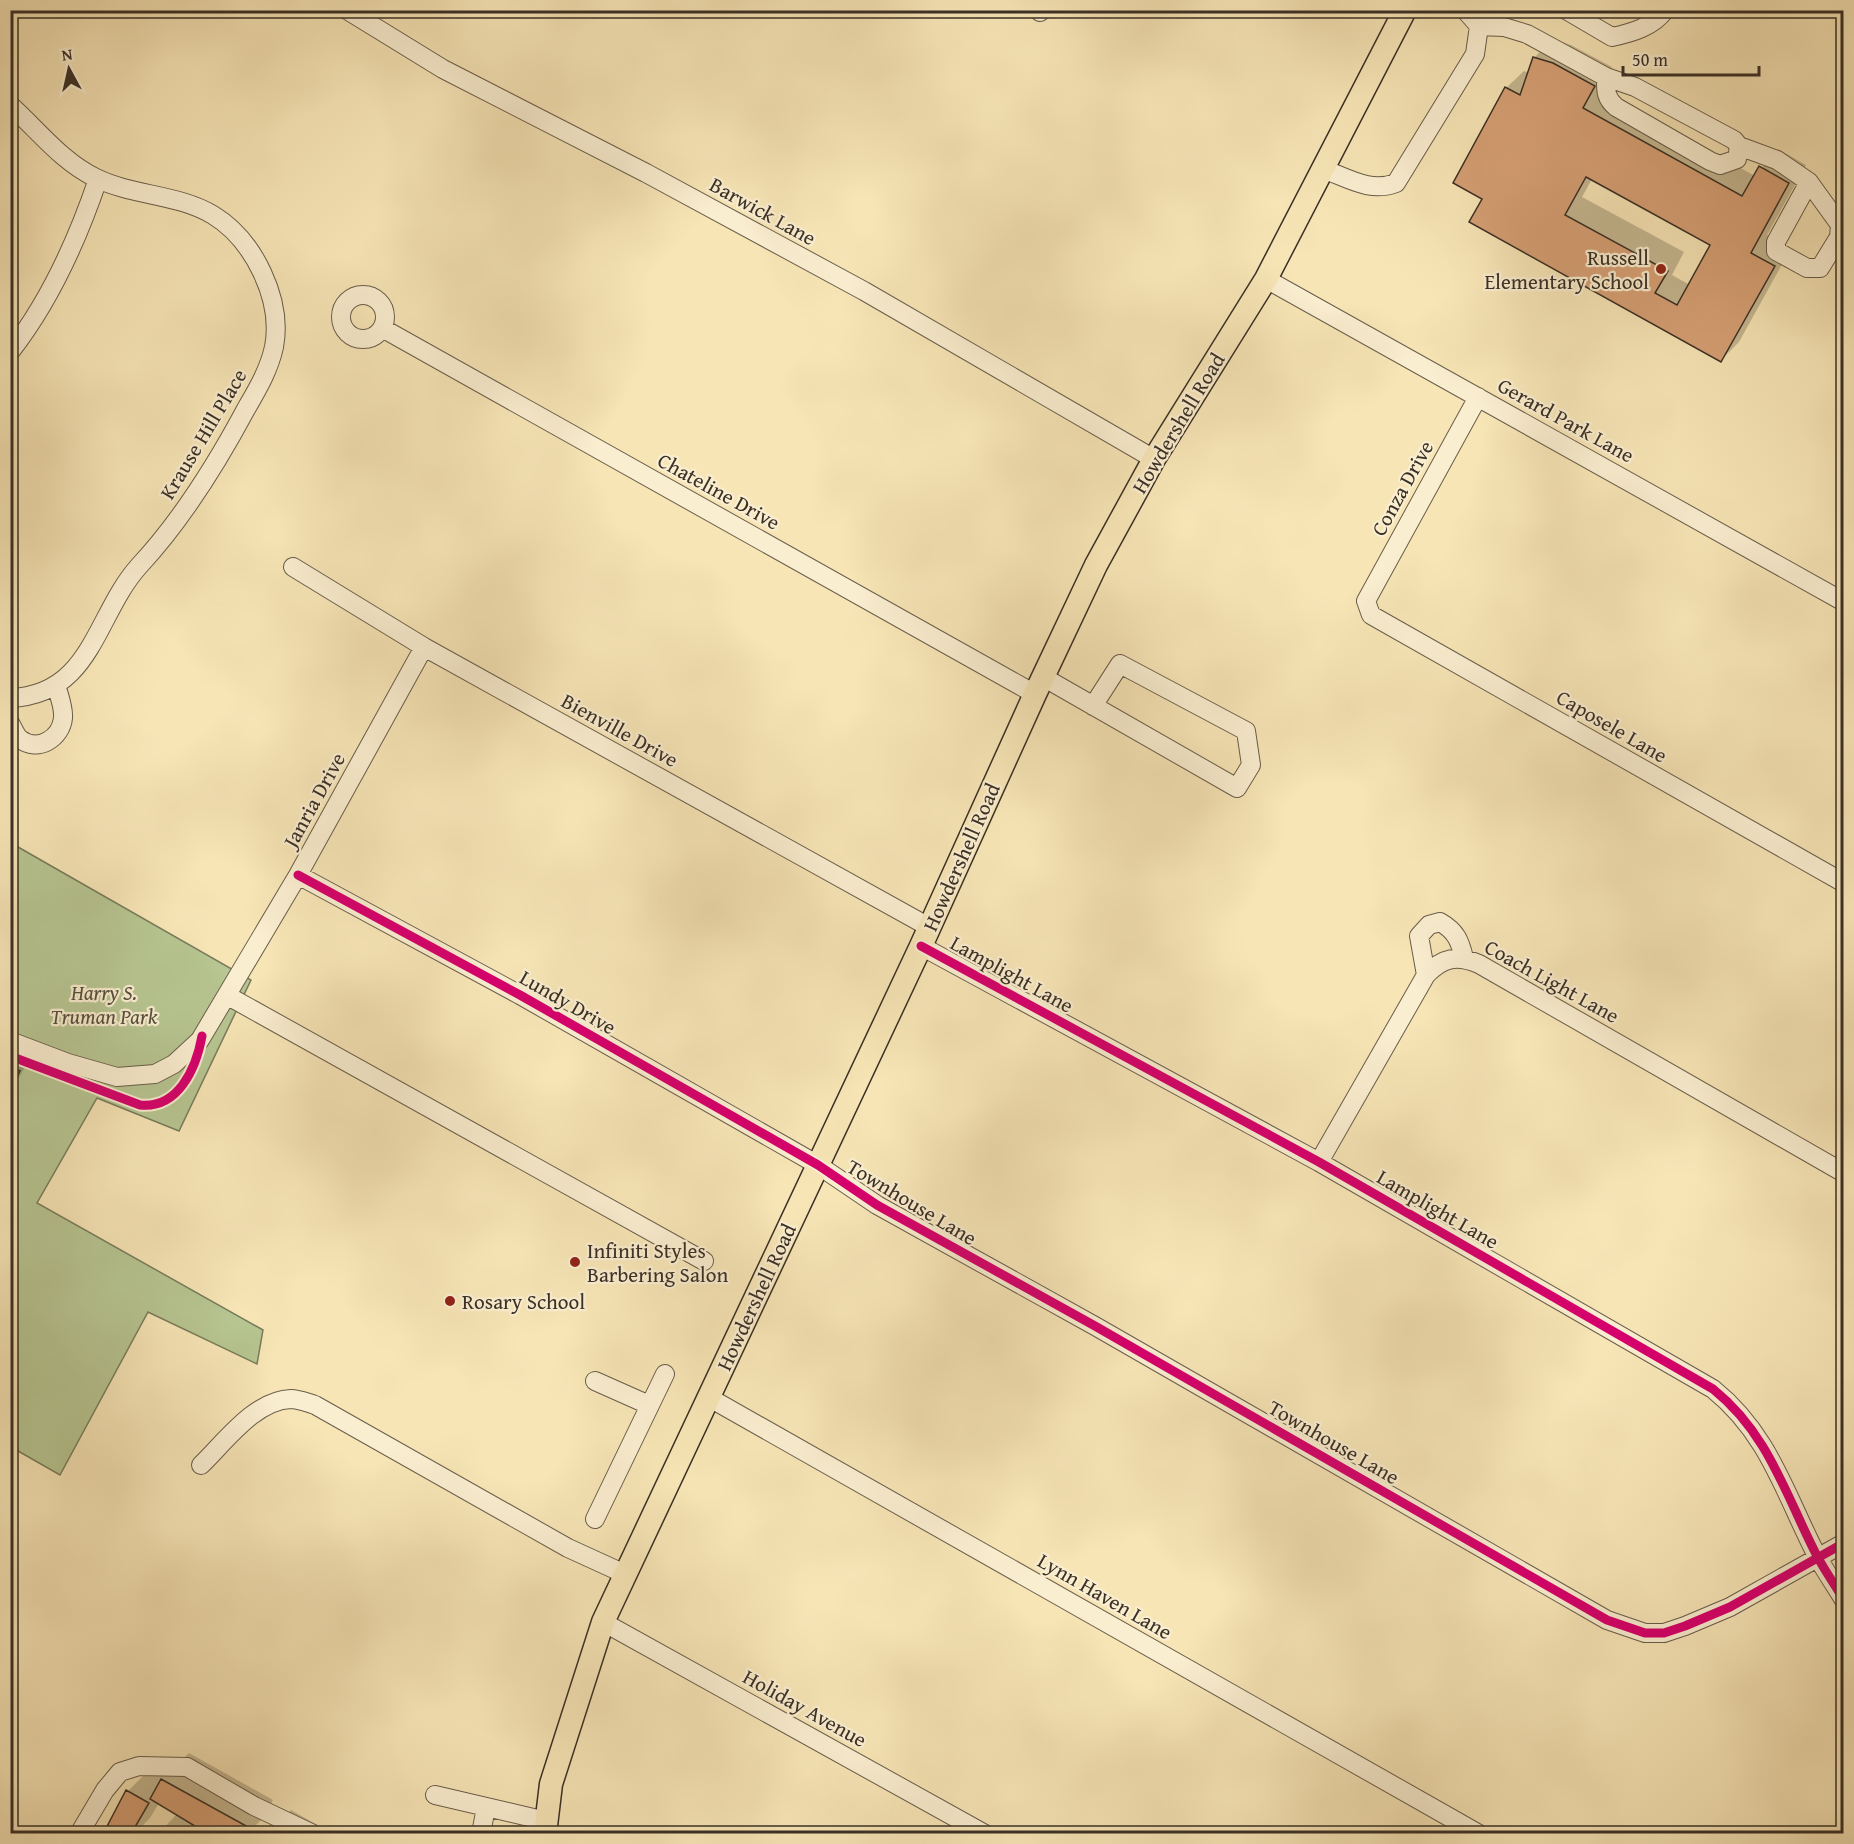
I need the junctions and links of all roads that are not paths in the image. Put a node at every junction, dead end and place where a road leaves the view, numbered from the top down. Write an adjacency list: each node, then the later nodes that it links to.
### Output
1 (347, 10): 17 (street, Barwick Lane)
2 (1465, 10): 6 (street)
3 (1566, 10): 4 (street)
4 (1665, 10)
5 (1403, 11): 10 (main road, Howdershell Road)
6 (1479, 26): 7 (street); 10 (street)
7 (1606, 77): 9 (street); 9 (street)
8 (10, 105): 11 (street, Krause Hill Place)
9 (1739, 146): 12 (street)
10 (1323, 169): 13 (main road, Howdershell Road)
11 (98, 179): 15 (street); 22 (street, Krause Hill Place)
12 (1809, 182): 12 (street)
13 (1266, 279): 16 (street, Gerard Park Lane); 17 (main road, Howdershell Road)
14 (382, 328): 23 (street, Chateline Drive)
15 (10, 352)
16 (1478, 397): 19 (street, Conza Drive); 20 (street, Gerard Park Lane)
17 (1154, 459): 23 (main road, Howdershell Road)
18 (293, 567): 21 (street, Bienville Drive)
19 (1366, 601): 28 (street, Caposele Lane)
20 (1844, 602)
21 (424, 647): 27 (street, Janria Drive); 29 (street, Bienville Drive)
22 (56, 685): 24 (street, Krause Hill Place); 26 (street)
23 (1039, 686): 25 (street, Chateline Drive); 29 (main road, Howdershell Road)
24 (10, 698)
25 (1093, 706): 25 (street, Chateline Drive)
26 (10, 723)
27 (298, 875): 32 (street, Janria Drive); 35 (street, Lundy Drive)
28 (1844, 883)
29 (925, 936): 34 (street, Lamplight Lane); 35 (main road, Howdershell Road)
30 (1464, 958): 31 (street, Coach Light Lane); 31 (street); 36 (street, Coach Light Lane)
31 (1426, 975): 34 (street, Coach Light Lane)
32 (228, 996): 33 (street, Janria Drive); 37 (street)
33 (10, 1041)
34 (1319, 1162): 45 (street, Lamplight Lane)
35 (818, 1165): 40 (main road, Howdershell Road); 45 (street, Townhouse Lane)
36 (1844, 1173)
37 (704, 1261)
38 (665, 1374): 41 (street)
39 (595, 1381): 41 (street)
40 (708, 1397): 46 (main road, Howdershell Road); 56 (street, Lynn Haven Lane)
41 (649, 1406): 43 (street)
42 (201, 1465): 46 (street)
43 (595, 1519)
44 (1844, 1543): 45 (street, Townhouse Lane)
45 (1818, 1557): 47 (street, Lamplight Lane)
46 (625, 1574): 48 (main road, Howdershell Road)
47 (1844, 1600)
48 (603, 1622): 51 (main road, Howdershell Road); 55 (street, Holiday Avenue)
49 (435, 1796): 50 (street)
50 (486, 1807): 51 (street); 54 (street)
51 (545, 1827)
52 (79, 1833): 53 (street)
53 (313, 1833)
54 (481, 1833)
55 (985, 1833)
56 (1479, 1833)

